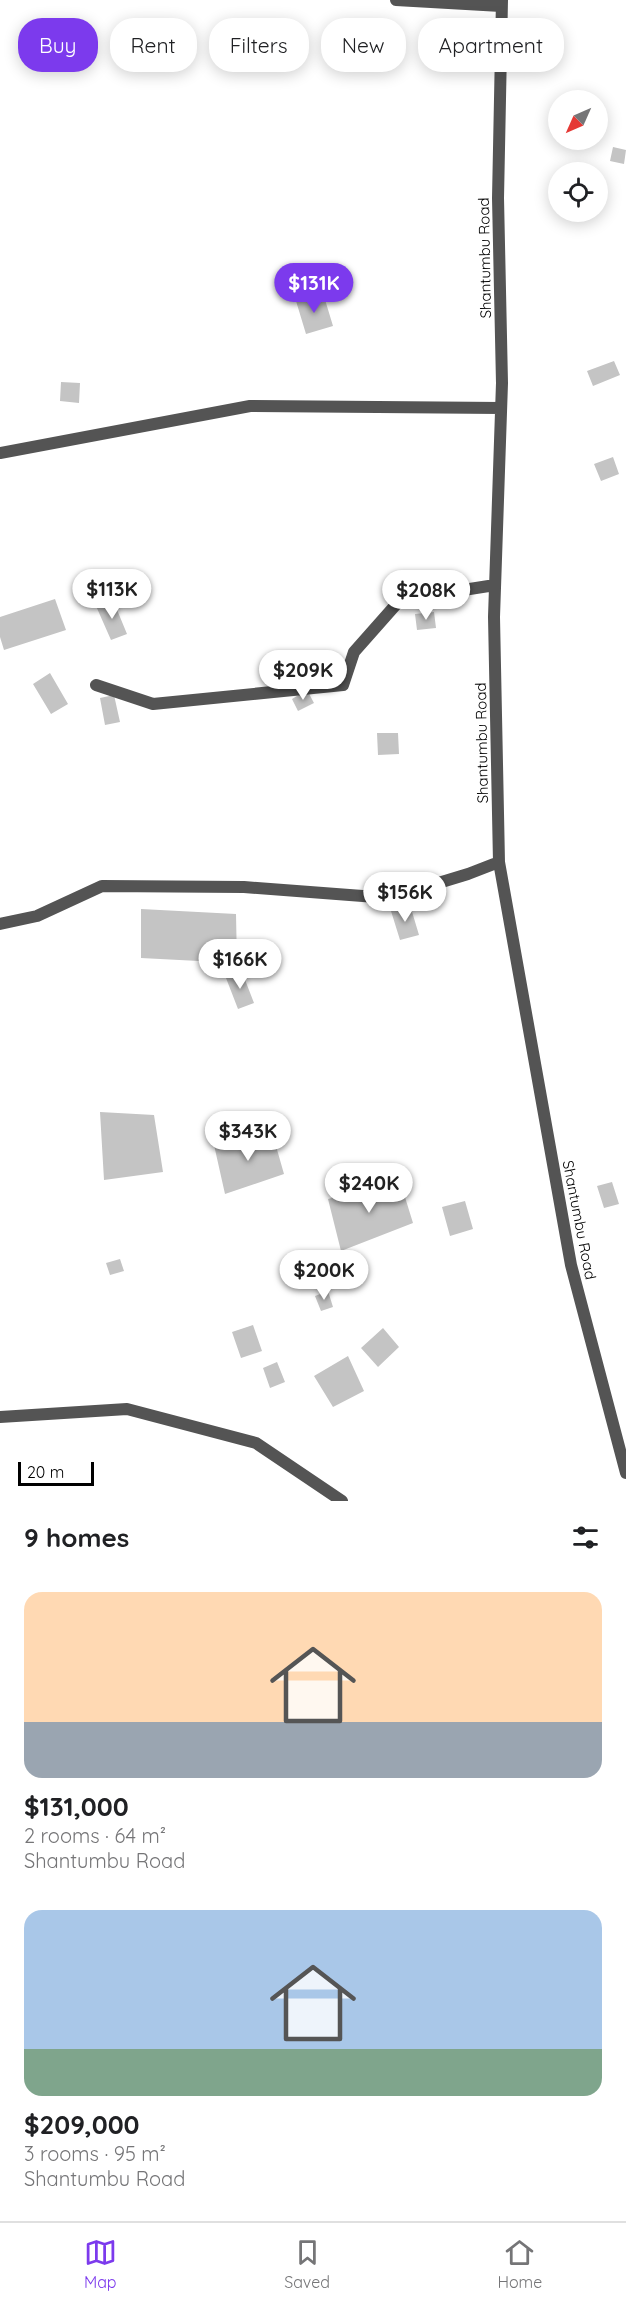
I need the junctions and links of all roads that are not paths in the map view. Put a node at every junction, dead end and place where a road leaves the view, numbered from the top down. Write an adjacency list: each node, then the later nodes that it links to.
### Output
1 (396, 0): 2 (street)
2 (501, 3): 3 (street, Shantumbu Road)
3 (501, 408): 4 (street); 5 (street, Shantumbu Road)
4 (0, 453)
5 (495, 585): 6 (street); 7 (street, Shantumbu Road)
6 (96, 685)
7 (499, 862): 8 (street); 10 (street, Shantumbu Road)
8 (0, 924)
9 (0, 1418): 11 (street)
10 (626, 1473)
11 (342, 1501)

